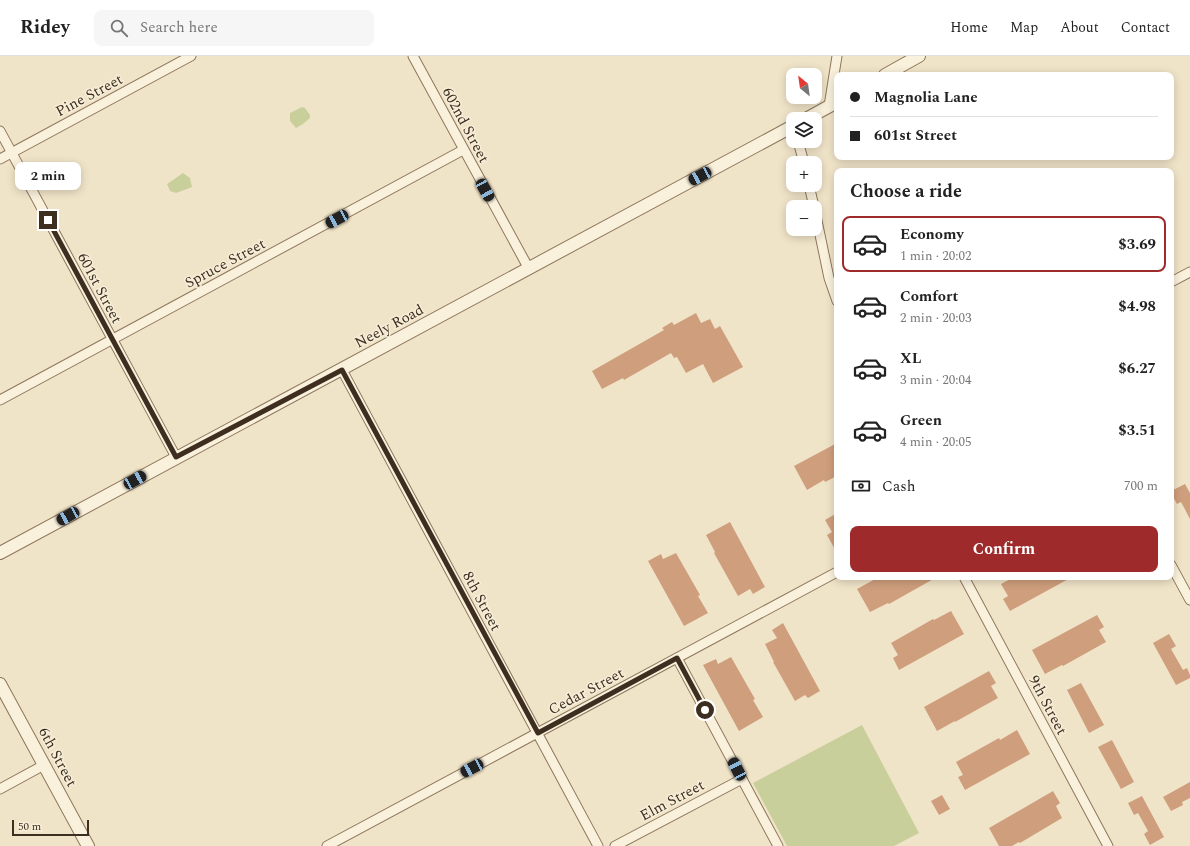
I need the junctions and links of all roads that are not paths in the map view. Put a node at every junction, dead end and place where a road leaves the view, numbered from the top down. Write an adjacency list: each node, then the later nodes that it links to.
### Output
1 (191, 56): 13 (street, Pine Street)
2 (413, 56): 12 (street, 602nd Street)
3 (837, 56): 5 (street)
4 (919, 56): 6 (street)
5 (836, 72)
6 (890, 72)
7 (834, 92): 8 (street)
8 (833, 104): 9 (street)
9 (819, 112)
10 (786, 130): 16 (street, Neely Road)
11 (0, 131): 13 (street, 601st Street)
12 (463, 150): 16 (street, 602nd Street); 20 (street, Spruce Street)
13 (12, 153): 14 (street, Pine Street); 20 (street, 601st Street)
14 (0, 159)
15 (820, 236): 19 (street)
16 (529, 269): 21 (street, Neely Road)
17 (1190, 272): 18 (street)
18 (1174, 280)
19 (834, 292)
20 (112, 340): 22 (street, Spruce Street); 23 (street, 601st Street)
21 (342, 370): 23 (street, Neely Road); 31 (street, 8th Street)
22 (0, 400)
23 (176, 457): 24 (street, Neely Road)
24 (0, 553)
25 (1174, 571): 28 (street)
26 (834, 574): 29 (street, Cedar Street)
27 (966, 580): 40 (street, 9th Street)
28 (1190, 600)
29 (677, 658): 31 (street, Cedar Street); 33 (street)
30 (0, 684): 32 (street, 6th Street)
31 (538, 733): 36 (street, Cedar Street); 37 (street, 8th Street)
32 (44, 765): 34 (street); 35 (street, 6th Street)
33 (742, 779): 38 (street, Elm Street); 39 (street)
34 (0, 789)
35 (88, 846)
36 (327, 846)
37 (598, 846)
38 (615, 846)
39 (778, 846)
40 (1108, 846)

